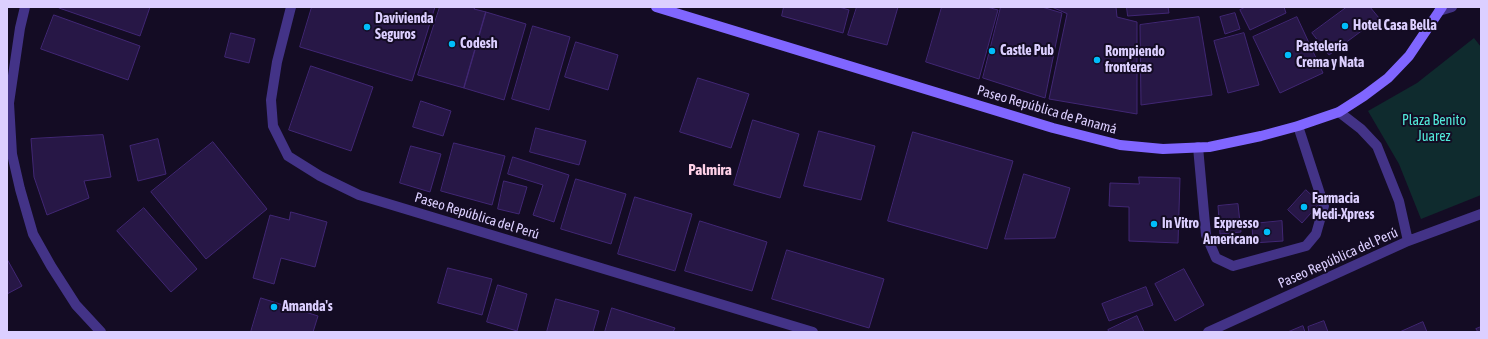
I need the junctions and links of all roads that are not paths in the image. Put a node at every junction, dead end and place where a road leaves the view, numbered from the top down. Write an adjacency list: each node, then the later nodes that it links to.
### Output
1 (25, 7): 11 (street)
2 (291, 7): 12 (street, Paseo República del Perú)
3 (656, 7): 8 (street, Paseo República de Panamá)
4 (1452, 7): 5 (street)
5 (1441, 9): 6 (street, Paseo República de Panamá)
6 (1339, 112): 7 (street, Paseo República de Panamá); 10 (street)
7 (1298, 126): 8 (street, Paseo República de Panamá); 8 (street)
8 (1198, 147)
9 (1481, 214): 10 (street, Paseo República del Perú)
10 (1408, 241): 13 (street, Paseo República del Perú)
11 (100, 332)
12 (813, 332)
13 (1208, 332)

